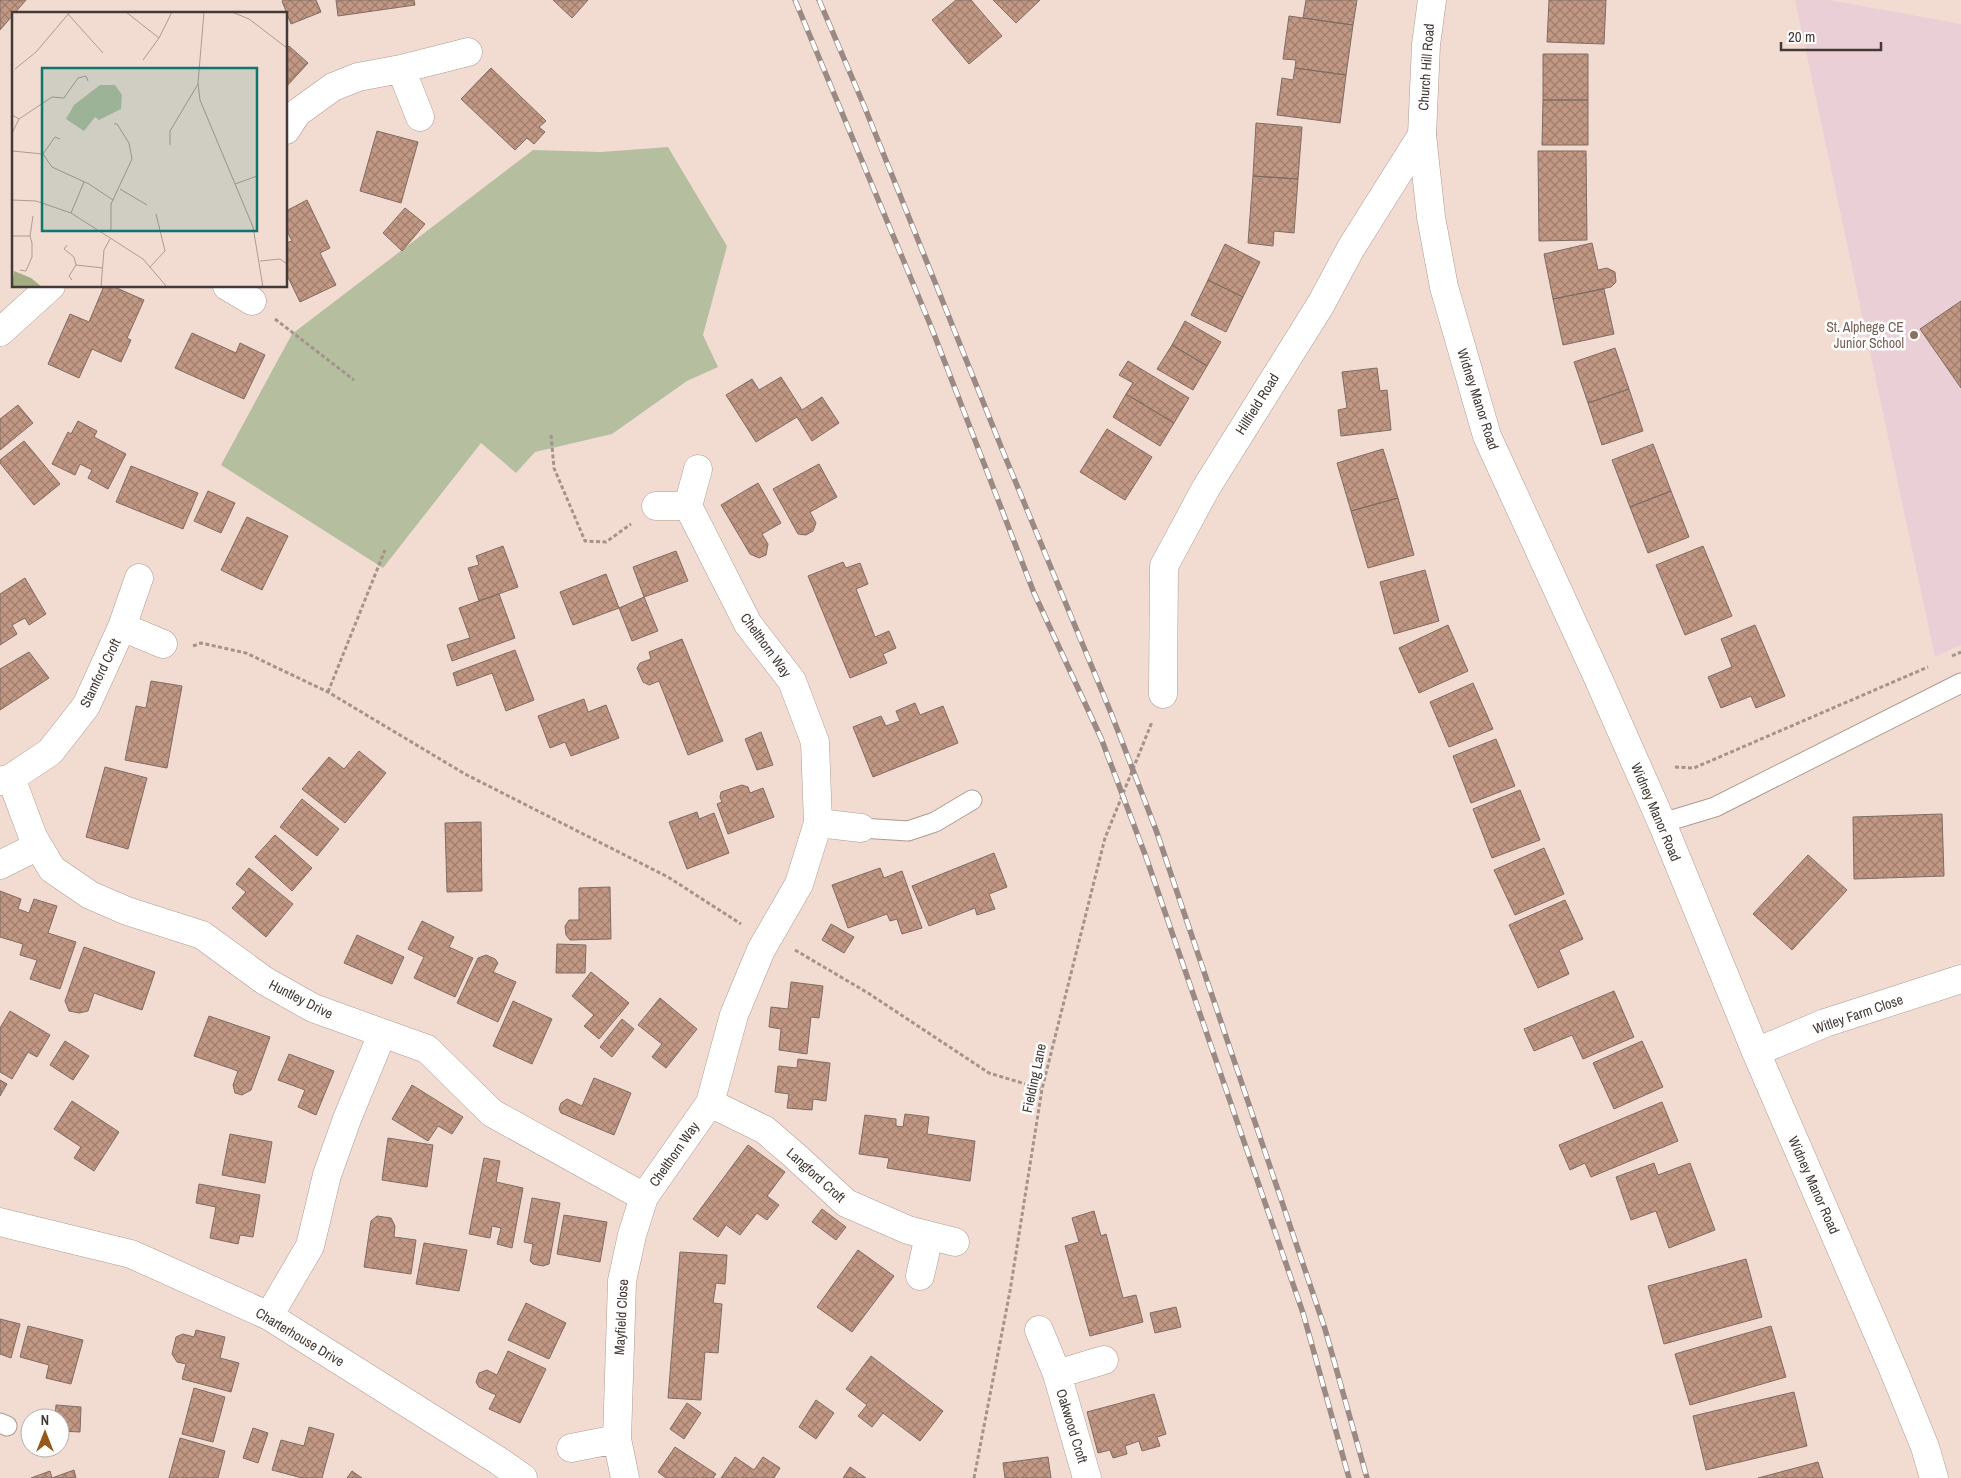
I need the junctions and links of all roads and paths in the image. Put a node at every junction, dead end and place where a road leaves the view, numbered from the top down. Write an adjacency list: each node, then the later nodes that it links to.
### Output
1 (1432, 0): 6 (street, Church Hill Road)
2 (468, 52): 3 (street)
3 (401, 69): 4 (street); 5 (street)
4 (420, 117)
5 (288, 127)
6 (1422, 135): 26 (street, Hillfield Road); 31 (street, Widney Manor Road)
7 (49, 288): 10 (street)
8 (230, 288): 9 (street)
9 (252, 301): 11 (path)
10 (0, 332)
11 (354, 380)
12 (551, 435): 14 (path)
13 (698, 469): 15 (street)
14 (656, 506): 15 (street)
15 (688, 506): 30 (street, Chelthorn Way)
16 (385, 550): 25 (path)
17 (139, 578): 18 (street, Stamford Croft)
18 (122, 627): 19 (street, Stamford Croft); 28 (street, Stamford Croft)
19 (163, 644)
20 (192, 646): 25 (path)
21 (1961, 652): 22 (path)
22 (1943, 660)
23 (1934, 664): 27 (path)
24 (1961, 684): 31 (lane)
25 (328, 692): 35 (path)
26 (1163, 694): 40 (path, Fielding Lane)
27 (1675, 767)
28 (5, 780): 33 (street, Huntley Drive)
29 (972, 800): 32 (lane)
30 (818, 823): 32 (street); 41 (street, Chelthorn Way)
31 (1662, 823): 39 (street, Widney Manor Road)
32 (862, 828)
33 (38, 846): 34 (street); 38 (street, Huntley Drive)
34 (0, 865)
35 (743, 926)
36 (789, 946): 40 (path)
37 (1961, 979): 39 (street, Witley Farm Close)
38 (382, 1034): 42 (street, Chelthorn Way); 45 (street)
39 (1756, 1052): 55 (street, Widney Manor Road)
40 (1042, 1089): 53 (path, Fielding Lane)
41 (710, 1103): 42 (street, Chelthorn Way); 44 (street, Langford Croft)
42 (644, 1197): 49 (street, Mayfield Close)
43 (0, 1222): 45 (street, Charterhouse Drive)
44 (920, 1276)
45 (269, 1316): 51 (street, Charterhouse Drive)
46 (1039, 1330): 48 (street, Oakwood Croft)
47 (1104, 1360): 48 (street, Oakwood Croft)
48 (1057, 1374): 54 (street, Oakwood Croft)
49 (617, 1439): 50 (street); 52 (street, Mayfield Close)
50 (571, 1448)
51 (522, 1478)
52 (625, 1478)
53 (974, 1478)
54 (1087, 1478)
55 (1934, 1478)

